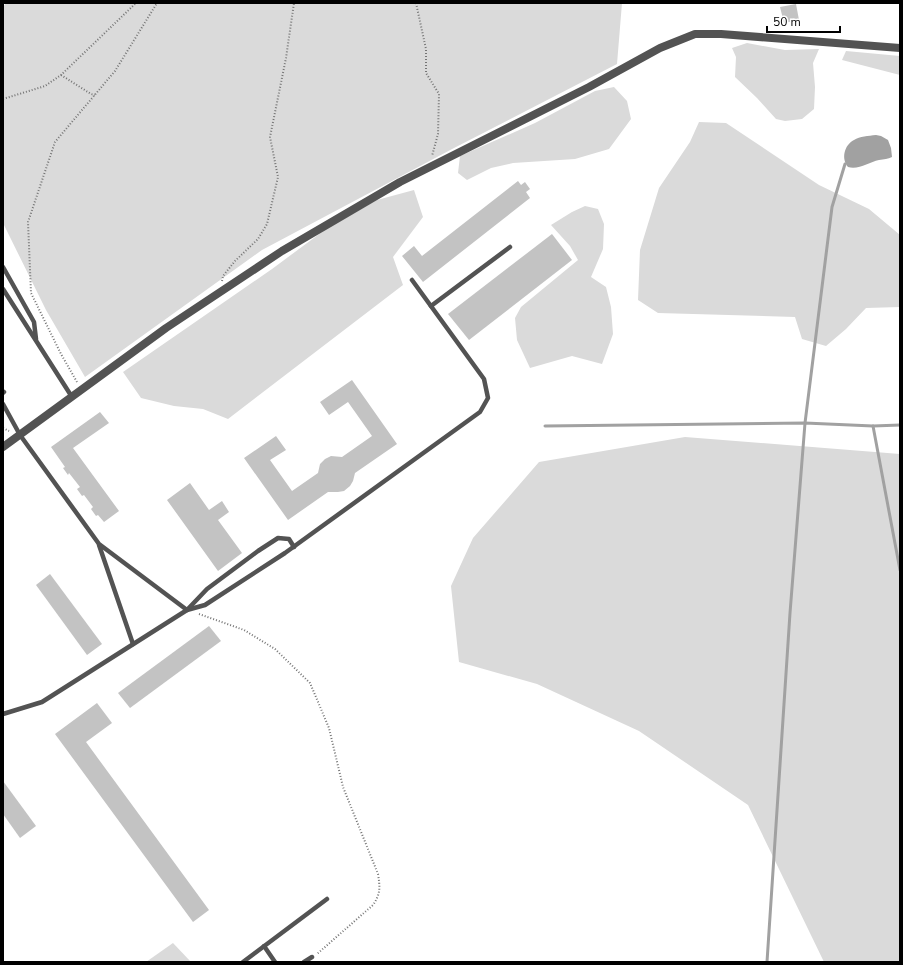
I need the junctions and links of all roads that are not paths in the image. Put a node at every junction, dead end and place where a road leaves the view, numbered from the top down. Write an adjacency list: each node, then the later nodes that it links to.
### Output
1 (900, 48): 8 (street)
2 (510, 247): 6 (lane)
3 (3, 267): 7 (lane)
4 (412, 280): 6 (lane)
5 (3, 289): 7 (lane)
6 (431, 306): 13 (lane)
7 (37, 342): 8 (lane)
8 (72, 397): 10 (street)
9 (3, 404): 10 (lane)
10 (20, 435): 11 (street); 12 (lane)
11 (3, 447)
12 (99, 544): 14 (lane); 15 (lane)
13 (294, 546): 14 (lane); 14 (lane)
14 (186, 610): 15 (lane)
15 (133, 644): 16 (lane)
16 (3, 714)
17 (327, 899): 18 (lane)
18 (264, 946): 20 (lane); 21 (lane)
19 (312, 957): 22 (lane)
20 (243, 962)
21 (275, 962)
22 (304, 962)

